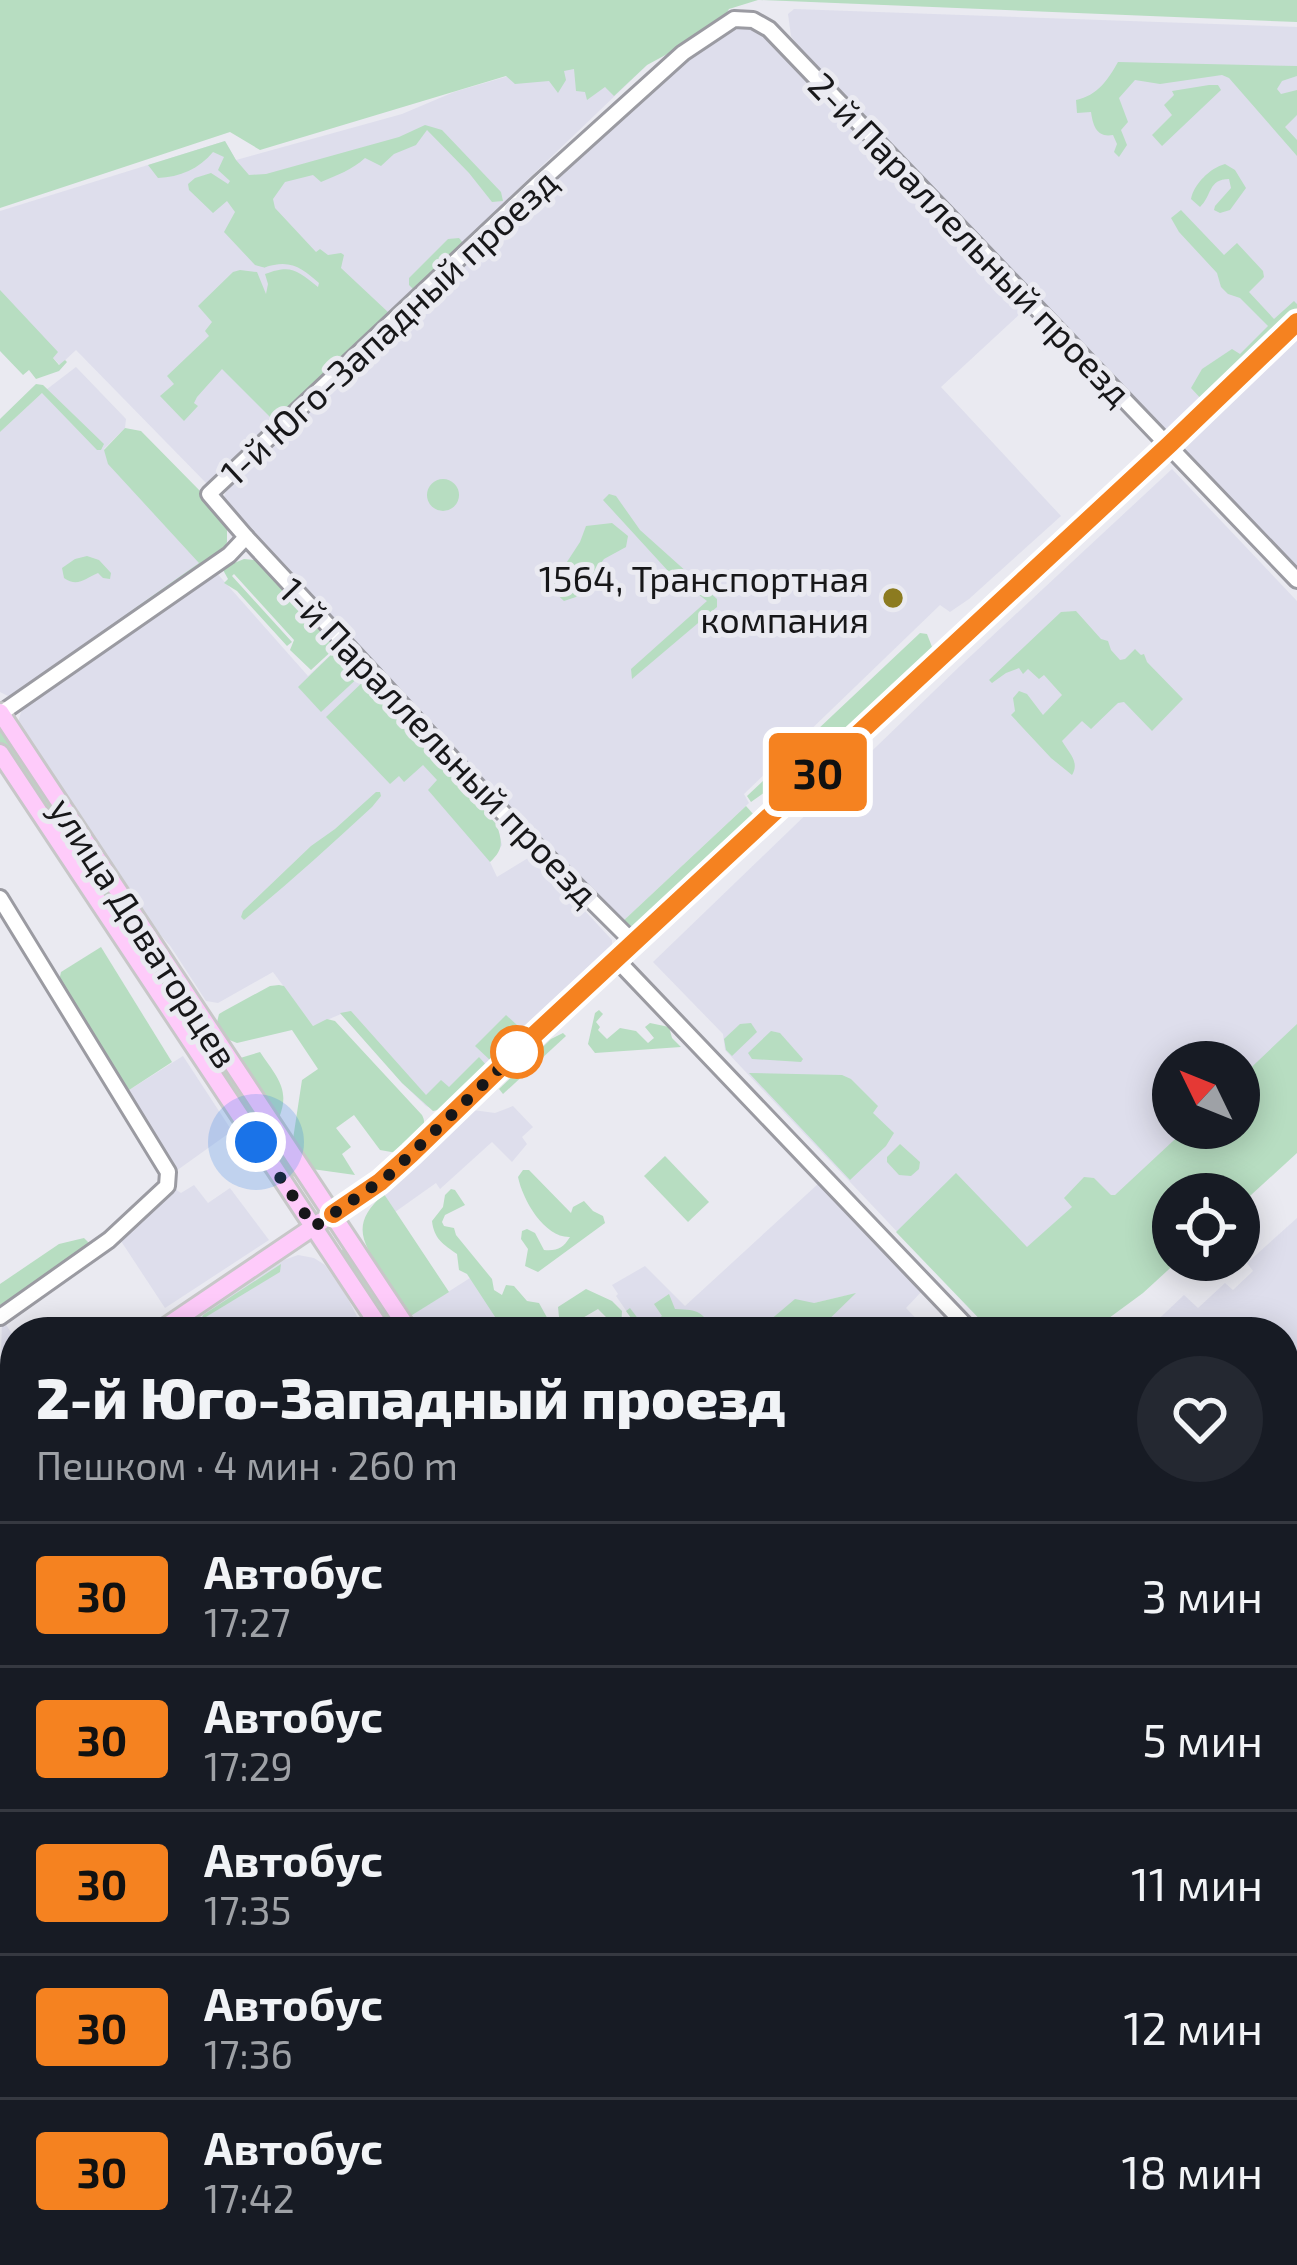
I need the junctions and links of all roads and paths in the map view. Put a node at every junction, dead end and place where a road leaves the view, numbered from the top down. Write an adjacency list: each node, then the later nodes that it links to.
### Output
1 (734, 19): 3 (street, 2-й Параллельный проезд); 4 (street, 1-й Юго-Западный проезд)
2 (1297, 322): 3 (street)
3 (1170, 444): 5 (street, 2-й Параллельный проезд); 9 (street)
4 (246, 537): 6 (street, 1-й Юго-Западный проезд); 9 (street, 1-й Параллельный проезд)
5 (1297, 580)
6 (0, 713): 11 (main road, улица Доваторцев)
7 (0, 753): 12 (main road, улица Доваторцев)
8 (0, 898): 13 (street)
9 (634, 944): 10 (street)
10 (617, 960): 11 (street); 17 (street)
11 (333, 1214): 12 (main road); 16 (main road, улица Доваторцев)
12 (314, 1227): 14 (main road); 15 (main road, улица Доваторцев)
13 (0, 1317)
14 (180, 1317)
15 (373, 1317)
16 (400, 1317)
17 (958, 1317)

